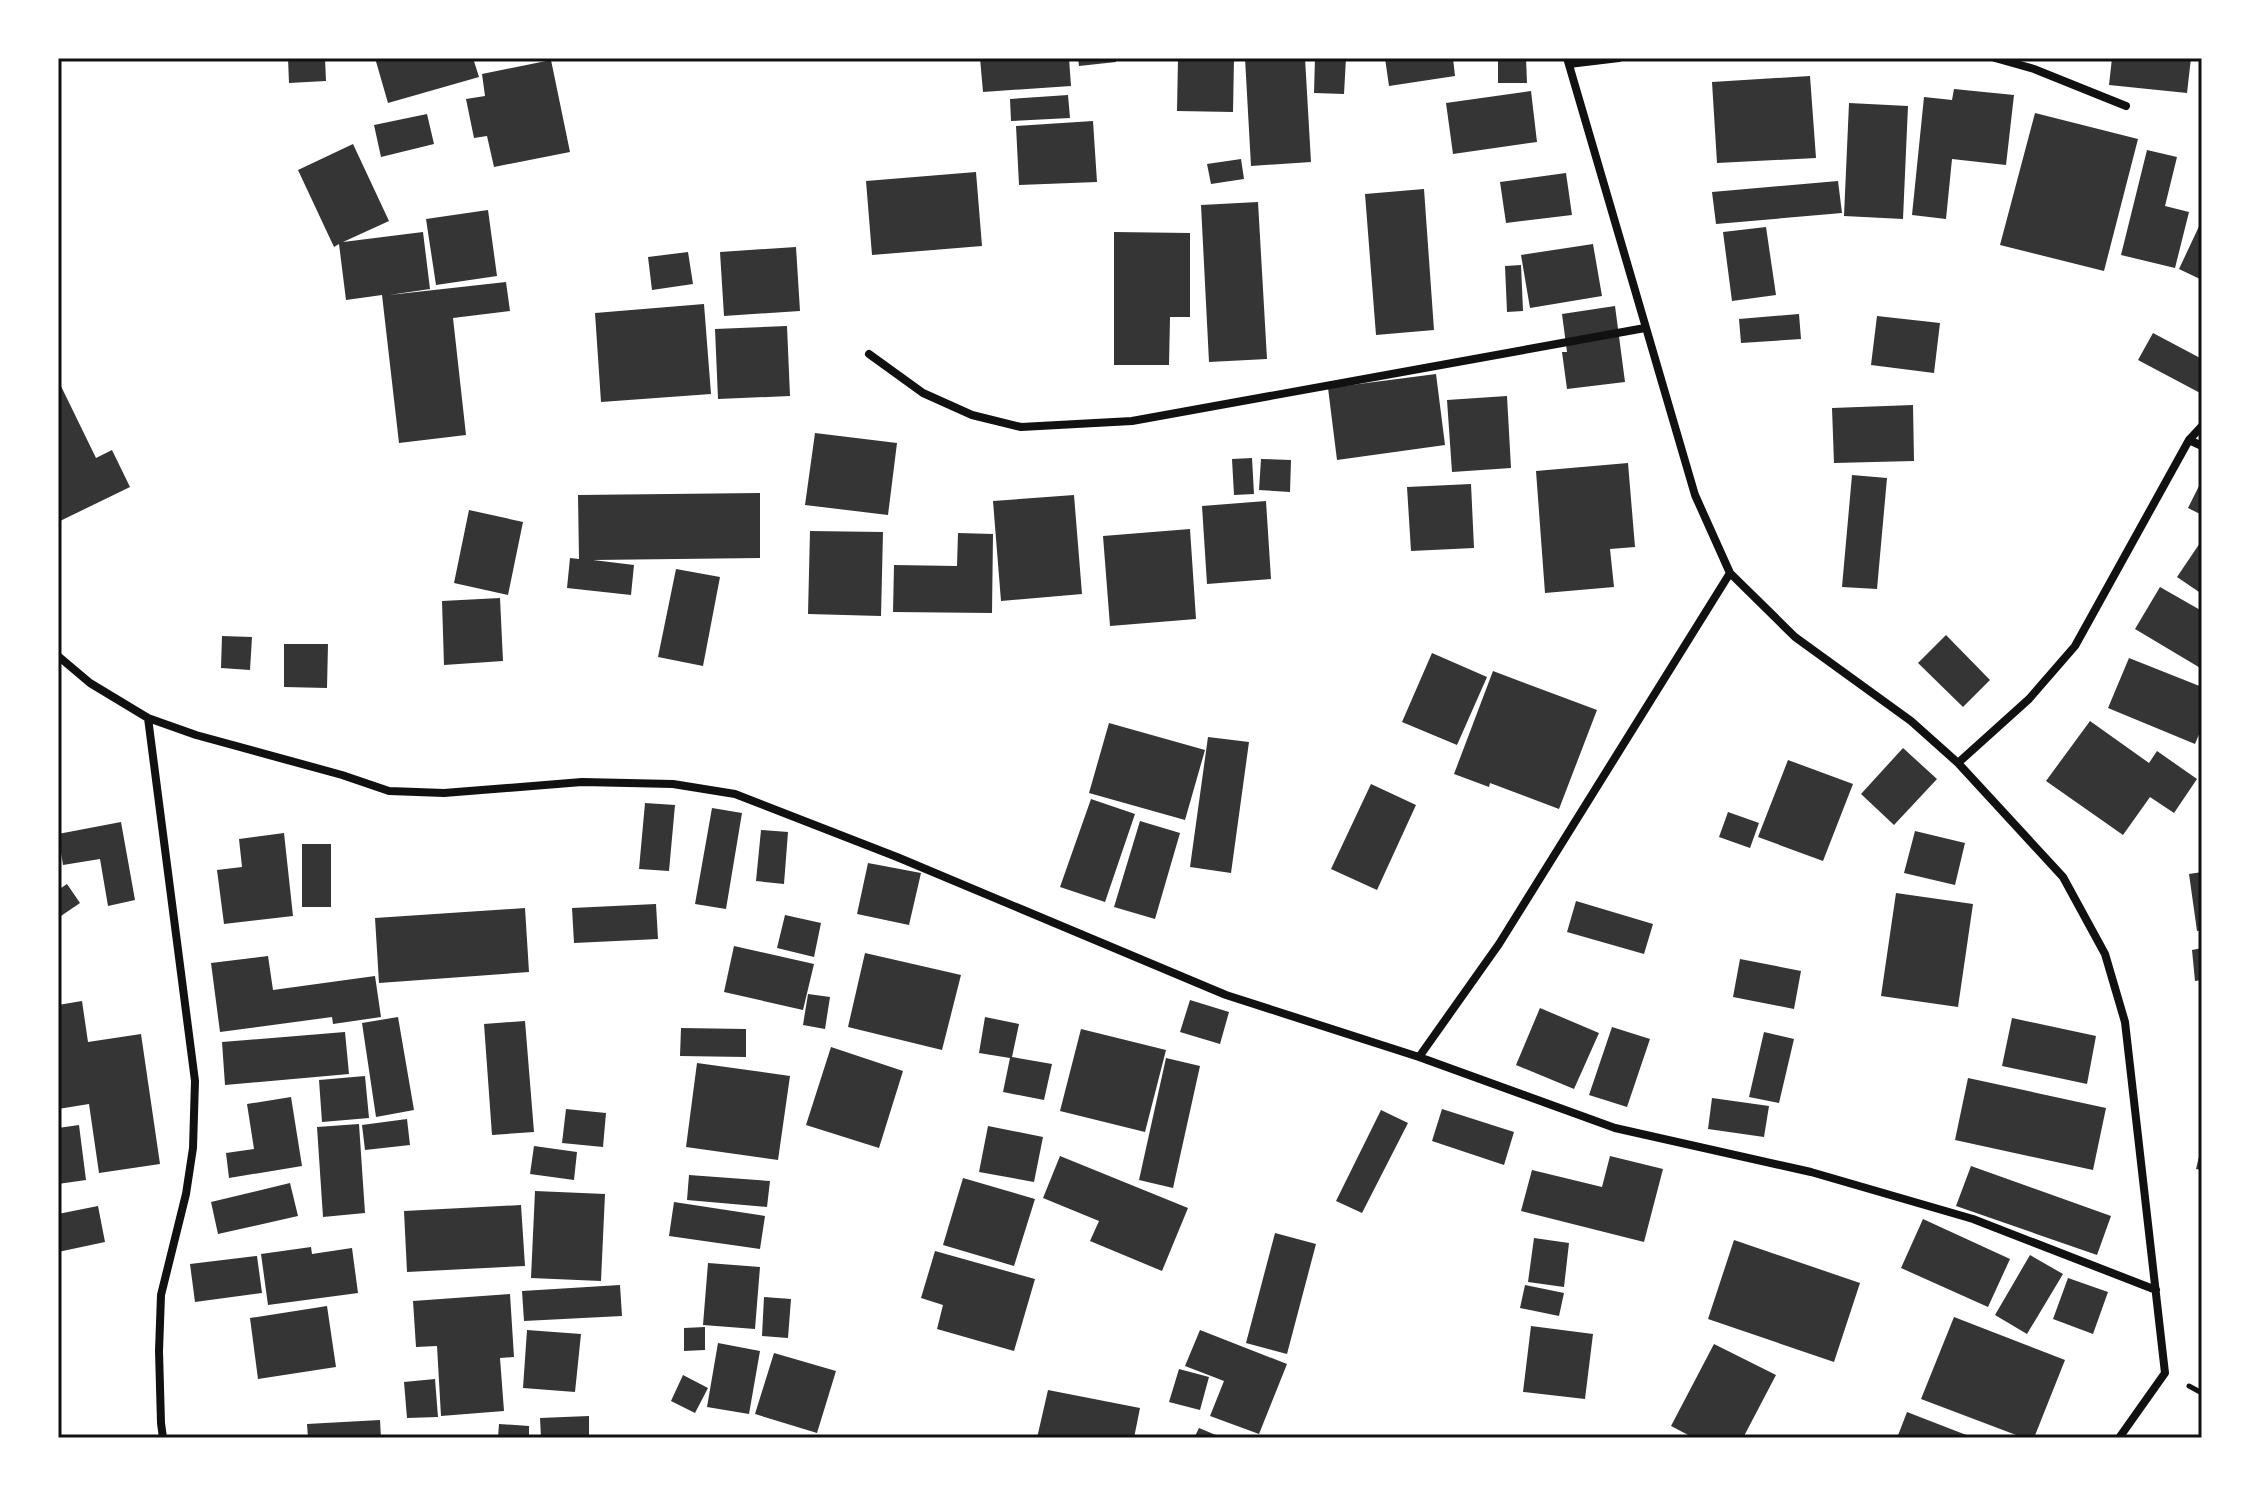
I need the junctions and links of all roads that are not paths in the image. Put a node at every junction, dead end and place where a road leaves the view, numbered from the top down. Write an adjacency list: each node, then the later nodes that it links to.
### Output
1 (1619, 58): 3 (street)
2 (1995, 58): 4 (street)
3 (1568, 61): 5 (street)
4 (2126, 106)
5 (1645, 328): 6 (street); 10 (street)
6 (869, 354)
7 (2202, 426): 8 (street)
8 (2189, 440): 9 (street); 13 (street)
9 (2202, 446)
10 (1730, 573): 13 (street); 14 (street)
11 (58, 656): 12 (street)
12 (148, 718): 14 (street); 16 (street)
13 (1958, 763): 15 (street)
14 (1419, 1057): 15 (street)
15 (2156, 1290): 17 (street)
16 (163, 1438)
17 (2119, 1438)

